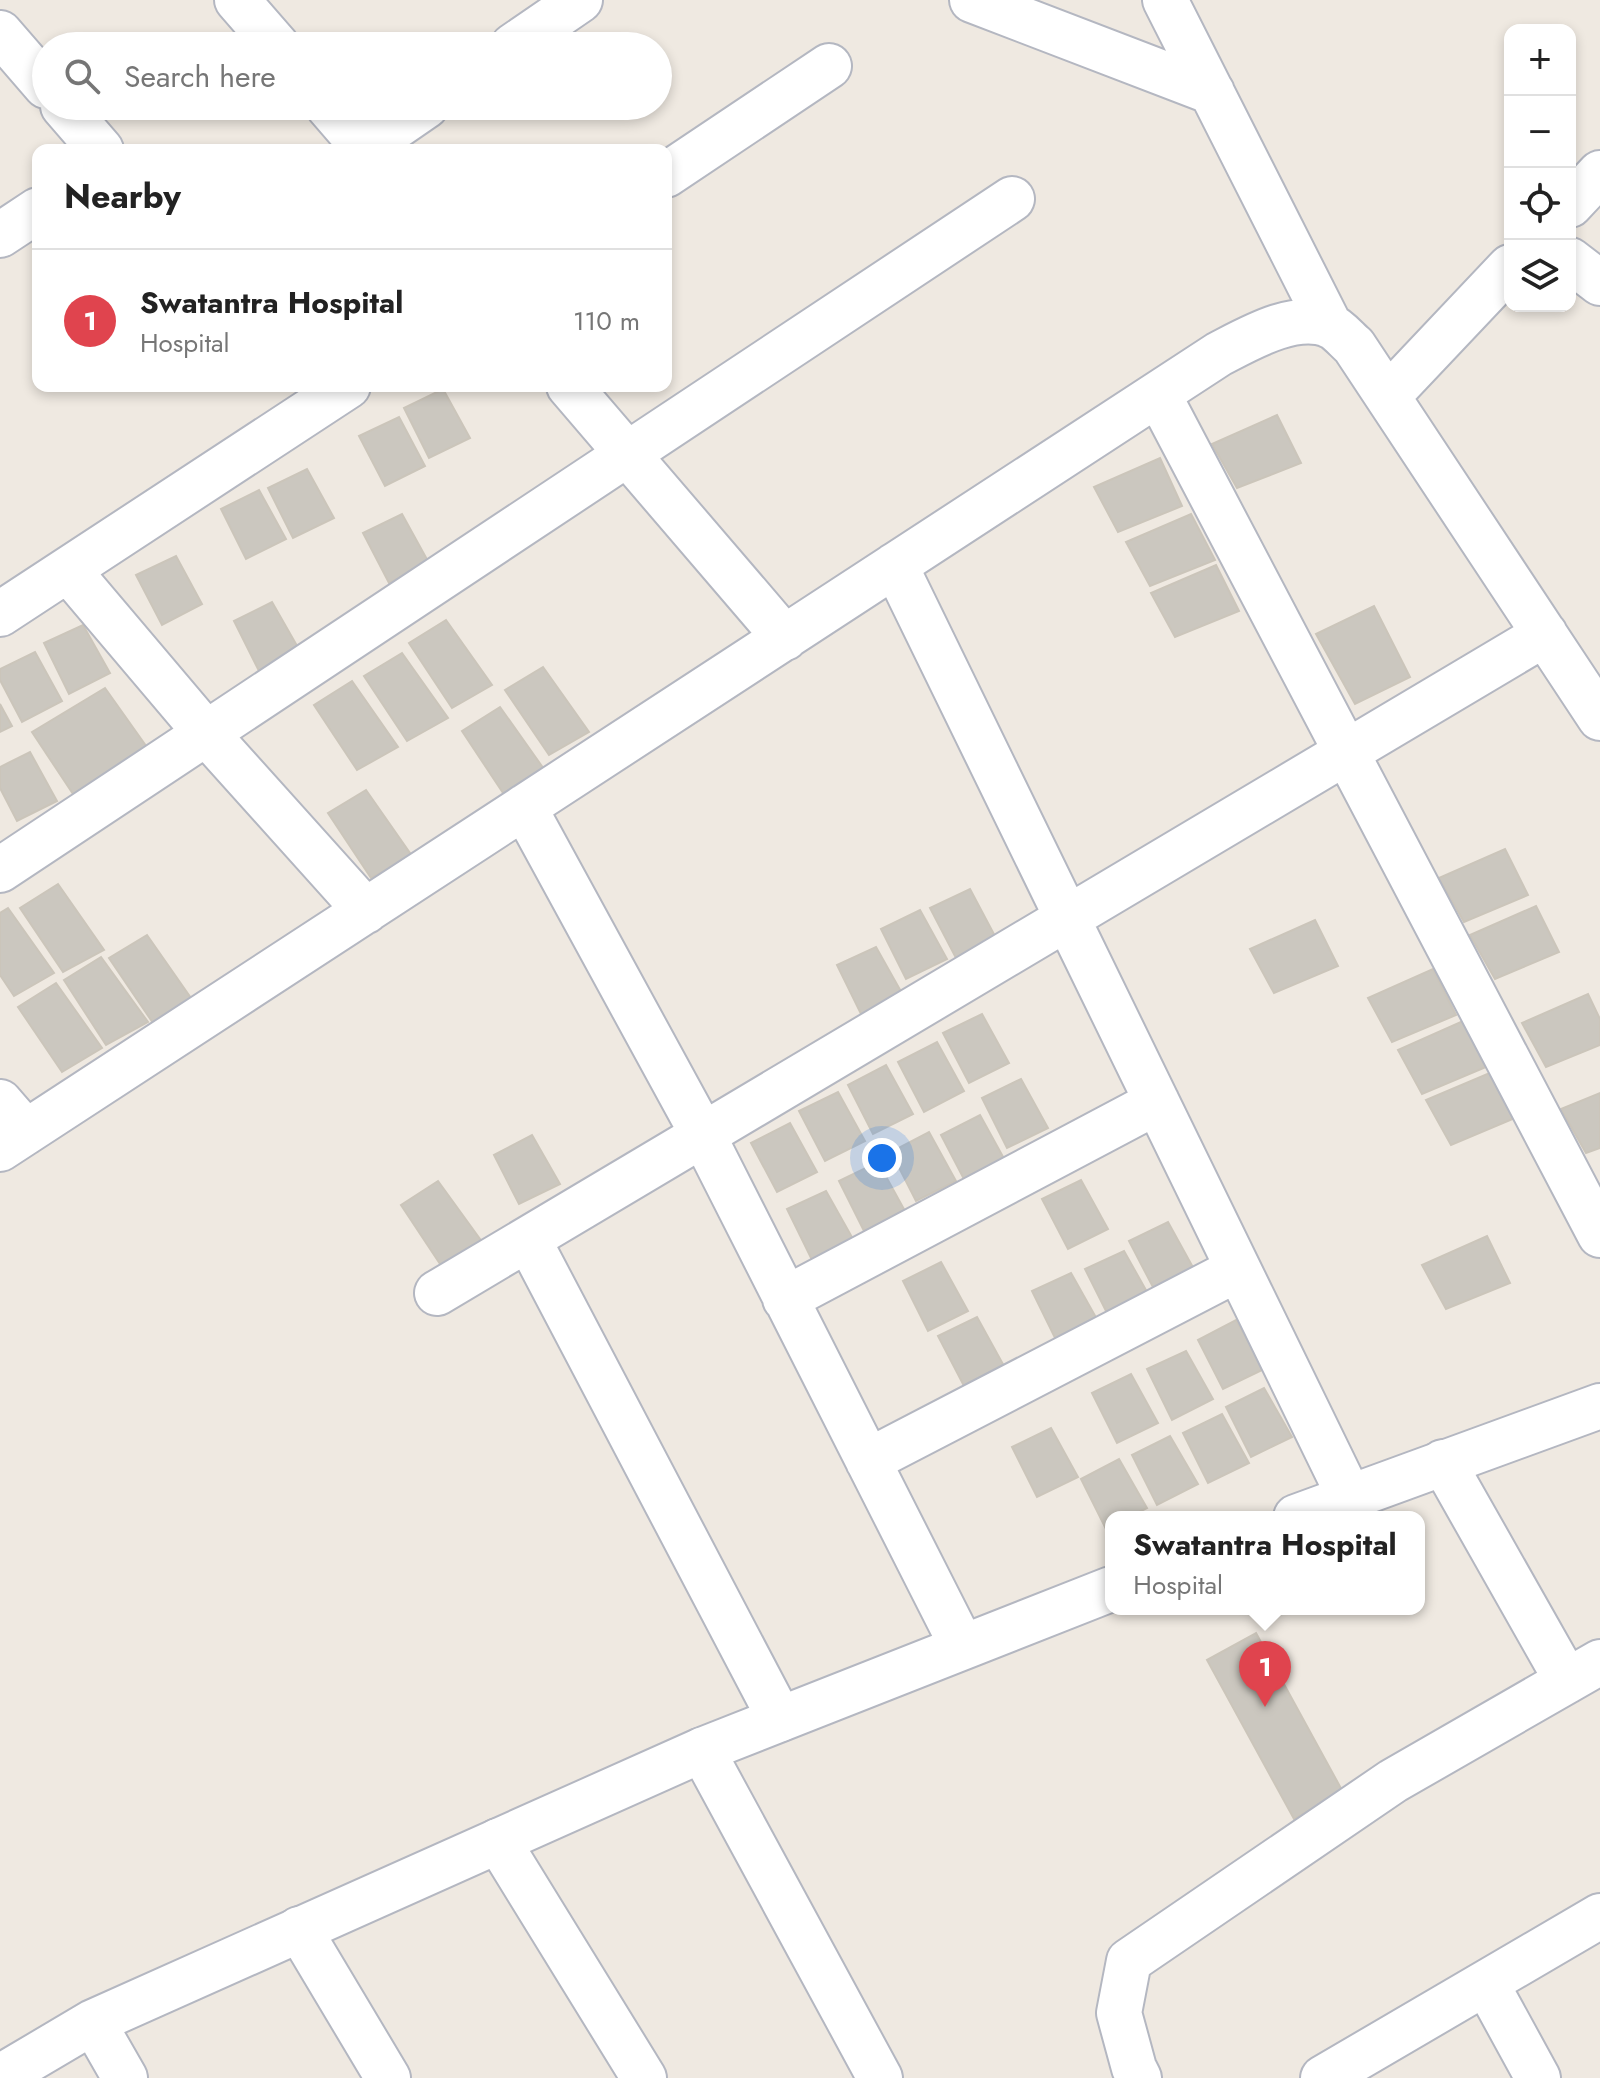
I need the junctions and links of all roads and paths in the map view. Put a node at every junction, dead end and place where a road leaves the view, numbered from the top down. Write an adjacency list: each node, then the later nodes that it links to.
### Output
1 (580, 0): 6 (street)
2 (972, 0): 10 (street)
3 (1165, 0): 10 (street)
4 (240, 1): 5 (street)
5 (265, 32)
6 (533, 32)
7 (0, 33): 9 (street)
8 (829, 66): 17 (street)
9 (32, 70)
10 (1212, 92): 26 (street)
11 (75, 120): 14 (street)
12 (340, 120): 15 (street)
13 (406, 120): 16 (street)
14 (96, 144)
15 (361, 144)
16 (372, 144)
17 (672, 171)
18 (1600, 173): 20 (street)
19 (1012, 199): 31 (street)
20 (1576, 199)
21 (32, 214): 22 (street)
22 (0, 235)
23 (1576, 265): 25 (street)
24 (1504, 273): 30 (street)
25 (1600, 283)
26 (1330, 326): 29 (street); 30 (street)
27 (325, 392): 33 (street)
28 (574, 392): 31 (street)
29 (1158, 394): 32 (street); 39 (street)
30 (1388, 396): 35 (street)
31 (628, 455): 36 (street); 38 (street)
32 (895, 565): 36 (street); 43 (street)
33 (68, 570): 34 (street); 38 (street)
34 (0, 614)
35 (1545, 634): 37 (street); 39 (street)
36 (785, 638): 40 (street)
37 (1600, 718)
38 (206, 733): 41 (street); 42 (street)
39 (1347, 753): 43 (street); 47 (street)
40 (524, 807): 42 (street); 46 (street)
41 (0, 870)
42 (366, 911): 45 (street)
43 (1068, 918): 44 (street); 46 (street)
44 (1157, 1102): 49 (street); 51 (street)
45 (9, 1128)
46 (703, 1135): 48 (street); 51 (street)
47 (1600, 1235)
48 (528, 1239): 50 (street); 60 (street)
49 (1238, 1269): 53 (street); 55 (street)
50 (437, 1293)
51 (785, 1299): 53 (street)
52 (1600, 1406): 54 (street)
53 (868, 1461): 58 (street)
54 (1443, 1462): 55 (street); 59 (street)
55 (1349, 1496): 56 (street)
56 (1311, 1511)
57 (1105, 1591): 58 (street)
58 (962, 1646): 60 (street)
59 (1584, 1671): 73 (street)
60 (764, 1725): 61 (street); 62 (street)
61 (702, 1750): 62 (street); 63 (street)
62 (736, 1812): 72 (street)
63 (498, 1841): 65 (street); 71 (street)
64 (1600, 1916): 66 (street)
65 (299, 1929): 67 (street); 70 (street)
66 (1486, 1983): 74 (street); 75 (street)
67 (93, 2022): 68 (street); 69 (street)
68 (0, 2077)
69 (125, 2078)
70 (388, 2078)
71 (644, 2078)
72 (880, 2078)
73 (1139, 2078)
74 (1323, 2078)
75 (1538, 2078)

